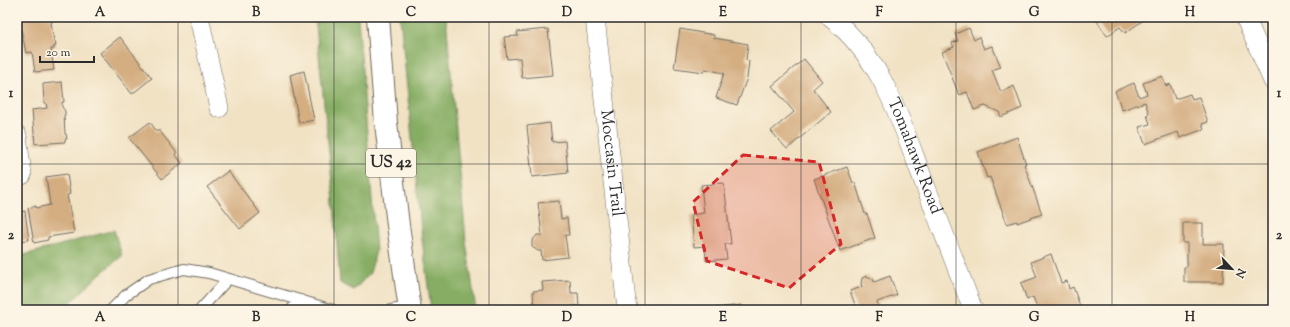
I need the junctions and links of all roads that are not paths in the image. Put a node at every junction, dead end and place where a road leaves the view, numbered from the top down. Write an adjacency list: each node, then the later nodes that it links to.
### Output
1 (199, 17): 7 (street)
2 (378, 17): 12 (main road, US 42)
3 (595, 17): 17 (street, Moccasin Trail)
4 (830, 17): 18 (street, Tomahawk Road)
5 (1245, 17): 6 (street)
6 (1272, 77)
7 (219, 108)
8 (17, 135): 9 (street)
9 (22, 175)
10 (228, 279): 11 (lane); 13 (lane); 14 (lane)
11 (300, 300): 15 (lane); 16 (lane)
12 (404, 309)
13 (111, 310)
14 (200, 310)
15 (291, 310)
16 (333, 310)
17 (627, 310)
18 (973, 310)

